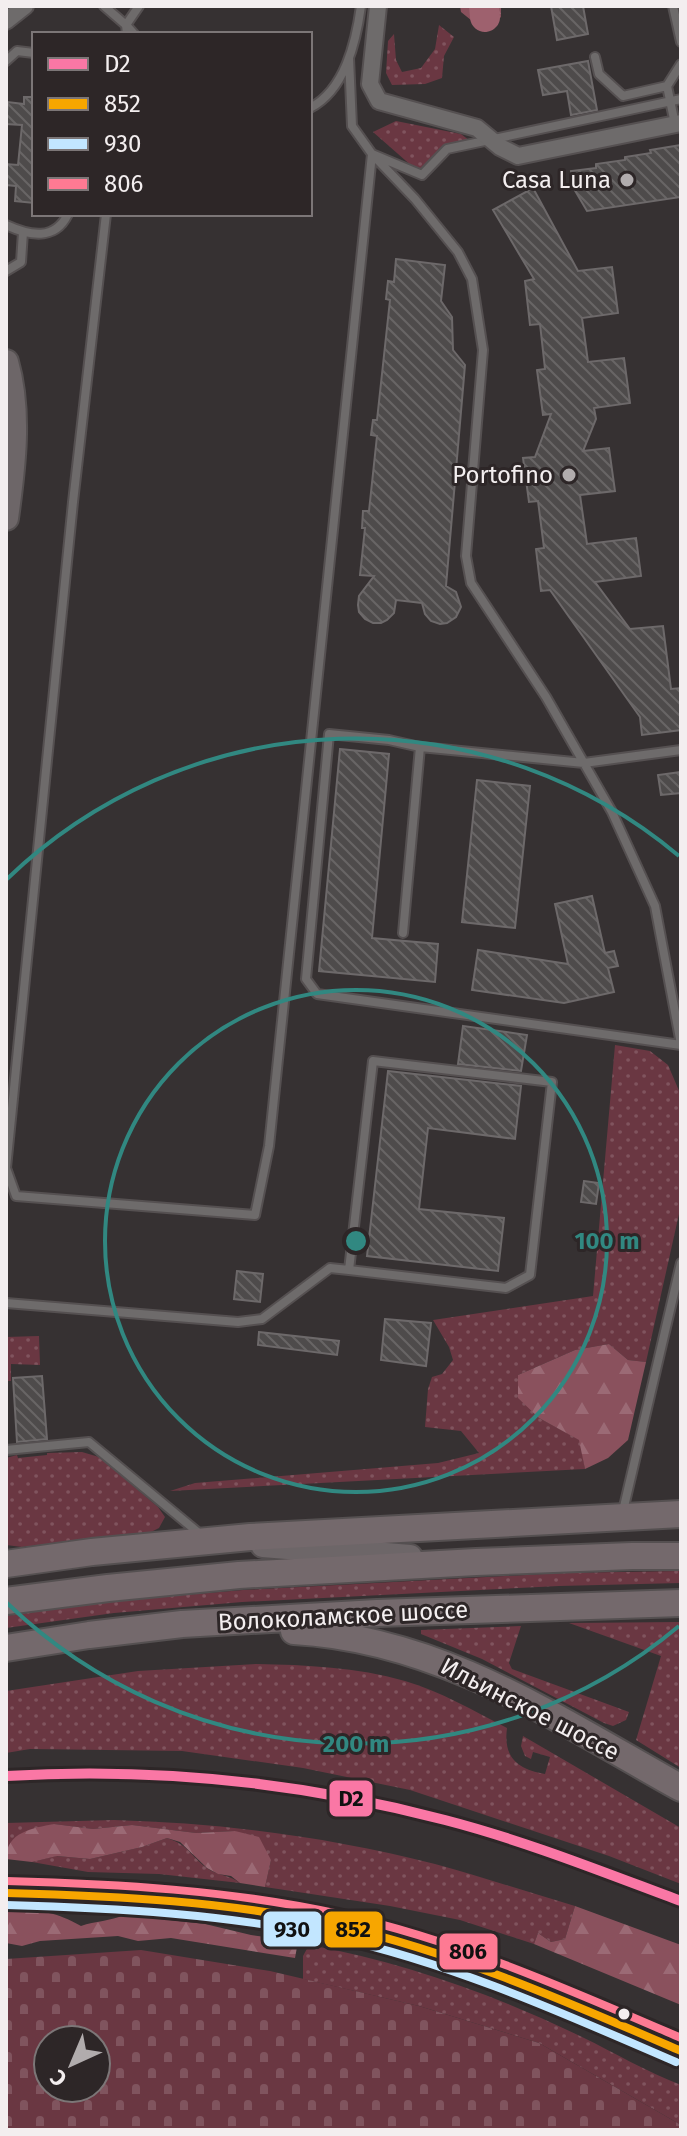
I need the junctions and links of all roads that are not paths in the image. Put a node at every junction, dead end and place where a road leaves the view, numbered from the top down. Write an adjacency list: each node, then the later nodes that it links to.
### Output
1 (25, 6): 7 (street)
2 (104, 6): 8 (lane)
3 (139, 6): 8 (lane)
4 (361, 6): 12 (lane)
5 (378, 6): 18 (street)
6 (673, 6): 9 (lane)
7 (6, 21)
8 (126, 29)
9 (681, 42)
10 (32, 53): 13 (lane)
11 (595, 57): 15 (lane)
12 (349, 58): 17 (lane); 19 (lane)
13 (6, 61)
14 (681, 64): 15 (lane)
15 (667, 86): 18 (lane)
16 (681, 99): 19 (lane)
17 (312, 106)
18 (678, 123)
19 (372, 154): 21 (lane); 29 (lane)
20 (67, 216): 23 (lane)
21 (106, 216)
22 (6, 225): 23 (lane)
23 (23, 232): 24 (lane)
24 (6, 271)
25 (6, 362): 26 (main road)
26 (6, 518)
27 (420, 747): 29 (lane); 30 (lane); 31 (lane)
28 (681, 750): 29 (lane)
29 (584, 763): 31 (lane)
30 (403, 933)
31 (681, 1045)
32 (681, 1263): 37 (lane)
33 (349, 1270): 33 (lane); 34 (lane)
34 (6, 1303)
35 (6, 1450): 38 (lane)
36 (681, 1514): 37 (main road)
37 (621, 1518): 38 (main road)
38 (208, 1541): 40 (main road); 41 (main road)
39 (681, 1556): 40 (main road, Волоколамское шоссе)
40 (476, 1562): 42 (main road, Волоколамское шоссе)
41 (6, 1564)
42 (6, 1601)
43 (681, 1603): 44 (main road, Волоколамское шоссе)
44 (182, 1624): 45 (main road, Волоколамское шоссе); 46 (main road, Ильинское шоссе)
45 (6, 1648)
46 (681, 1788)
47 (6, 1893): 48 (main road)
48 (681, 2051)

